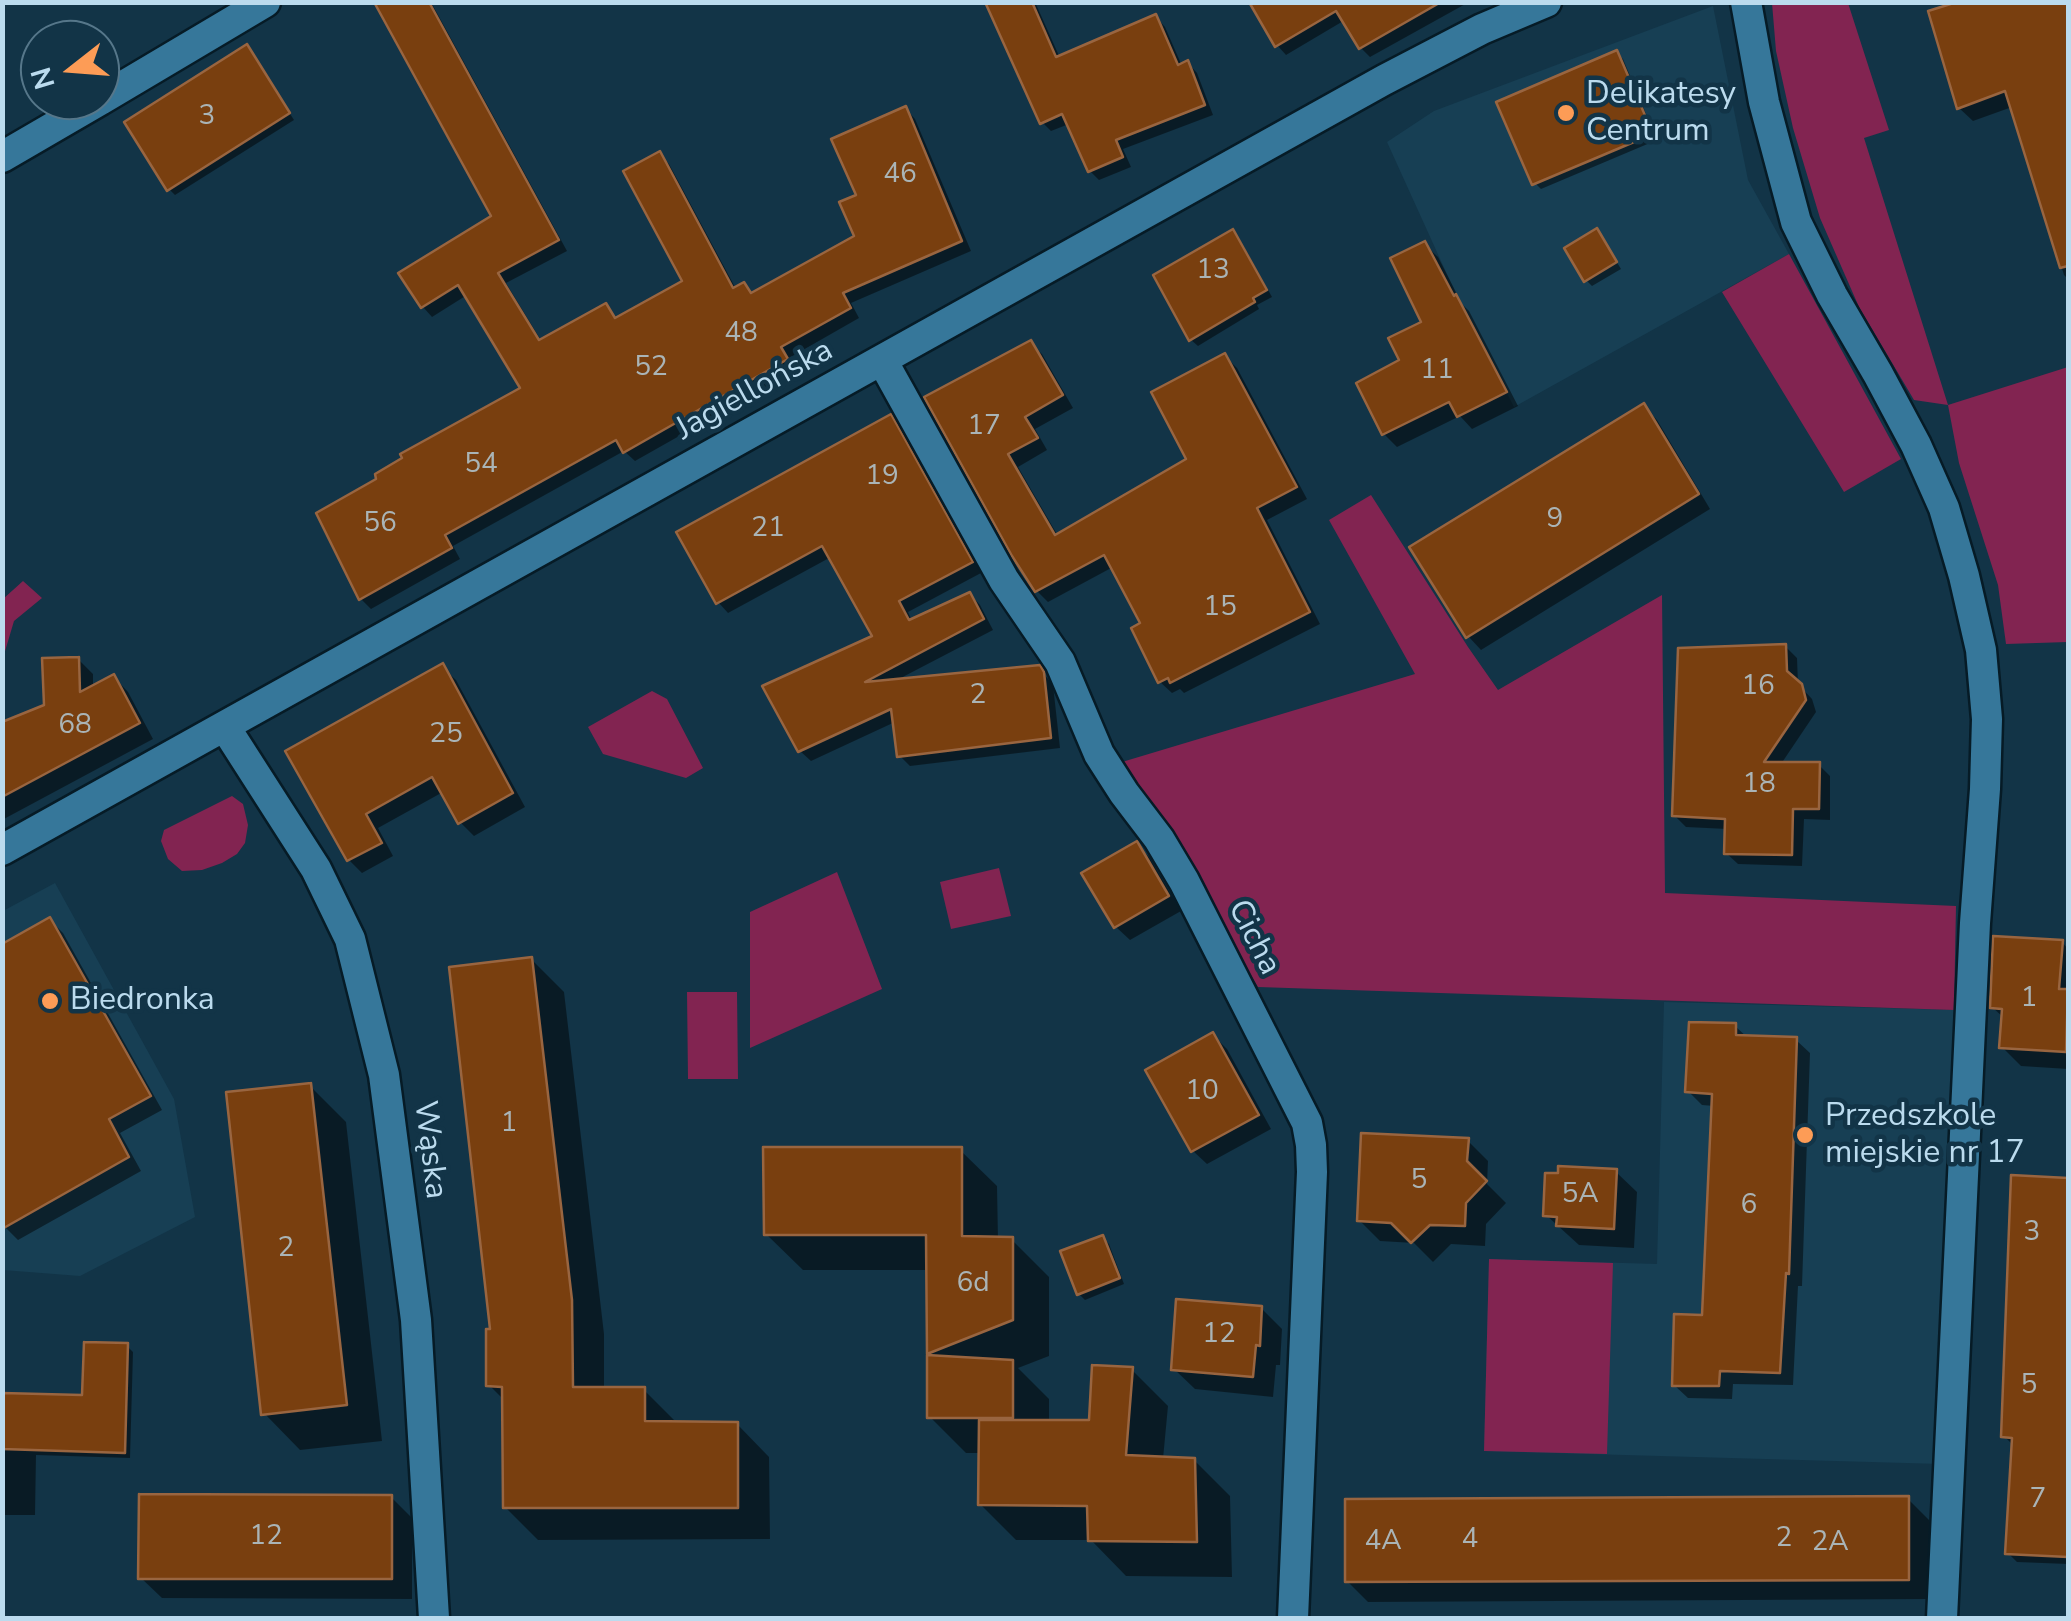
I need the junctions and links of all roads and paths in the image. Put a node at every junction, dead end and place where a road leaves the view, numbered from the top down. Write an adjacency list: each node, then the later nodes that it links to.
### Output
1 (265, 2): 4 (street)
2 (1746, 2): 12 (street)
3 (1534, 5): 7 (street, Jagiellońska)
4 (120, 88)
5 (66, 120): 6 (street)
6 (2, 157)
7 (882, 360): 8 (street, Jagiellońska); 11 (street, Cicha)
8 (225, 727): 9 (street, Jagiellońska); 10 (street, Wąska)
9 (2, 850)
10 (434, 1618)
11 (1294, 1618)
12 (1942, 1618)

